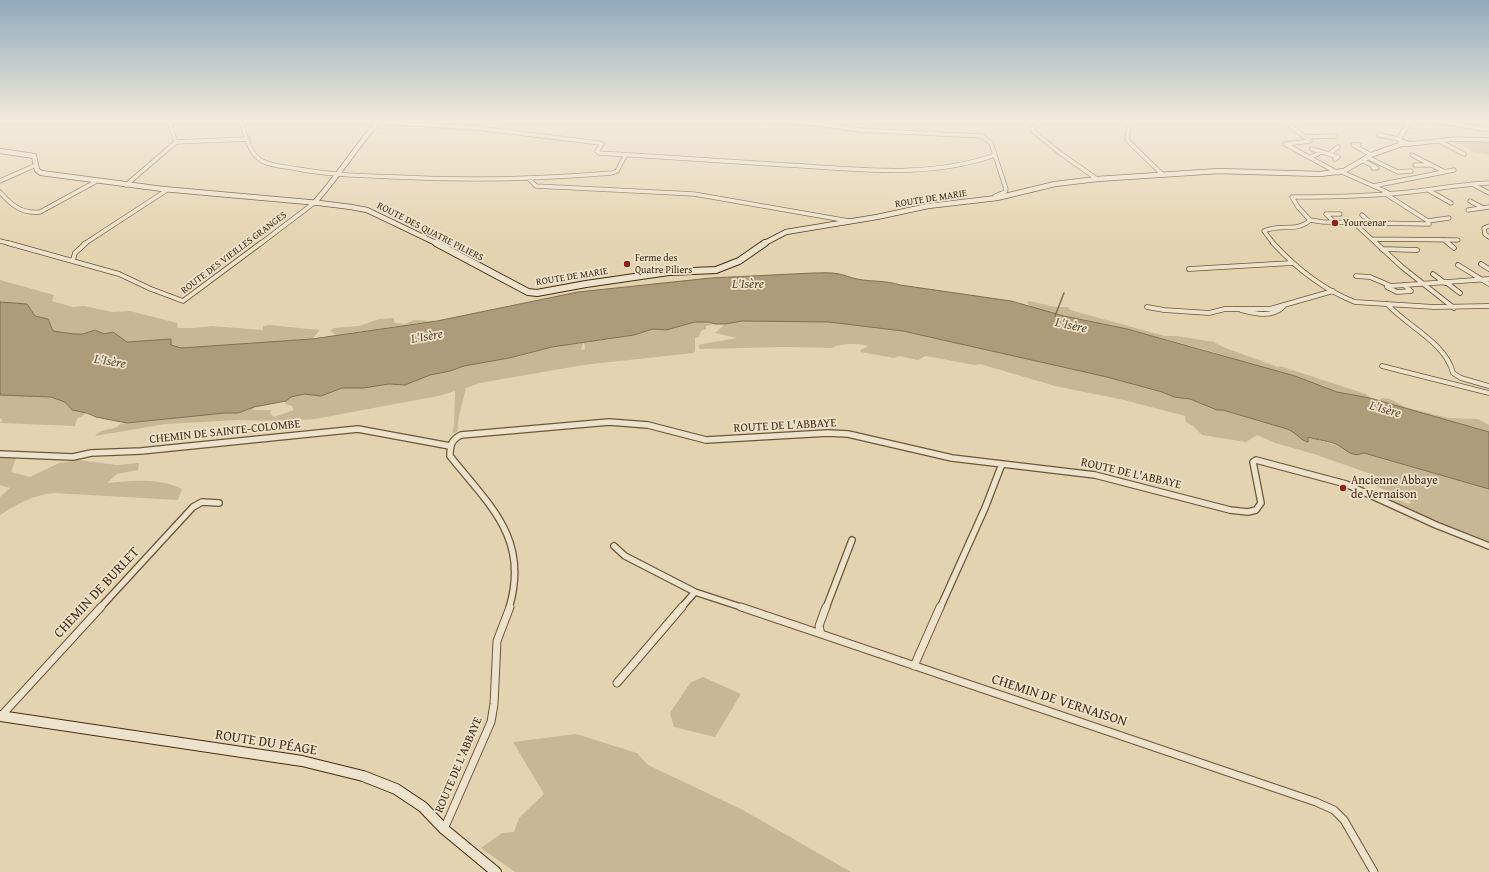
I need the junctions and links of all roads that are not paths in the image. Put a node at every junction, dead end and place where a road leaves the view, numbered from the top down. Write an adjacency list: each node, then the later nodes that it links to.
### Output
1 (35, 161): 16 (street, ROUTE DES QUATRE PILIERS)
2 (154, 161): 34 (street)
3 (262, 161): 25 (street)
4 (348, 161): 25 (street)
5 (621, 161): 28 (street)
6 (711, 161): 7 (street)
7 (974, 161)
8 (996, 161): 41 (street)
9 (1071, 161): 29 (street)
10 (1148, 161): 26 (street)
11 (1318, 161): 23 (street)
12 (1361, 161): 23 (street)
13 (1363, 161): 19 (street)
14 (1378, 161): 24 (street)
15 (1423, 161): 18 (street)
16 (36, 165): 30 (street); 31 (street, ROUTE DES QUATRE PILIERS)
17 (1415, 165): 18 (street)
18 (1432, 165): 22 (street)
19 (1373, 168)
20 (1454, 170): 22 (street)
21 (1411, 171): 24 (street)
22 (1443, 171): 27 (street)
23 (1340, 172): 26 (street, ROUTE DE MARIE); 35 (street)
24 (1406, 172): 27 (street)
25 (338, 175): 28 (street); 43 (street)
26 (1163, 175): 29 (street, ROUTE DE MARIE)
27 (1417, 177): 35 (street)
28 (529, 179): 52 (street)
29 (1097, 179): 41 (street, ROUTE DE MARIE)
30 (0, 181)
31 (96, 182): 34 (street, ROUTE DES QUATRE PILIERS); 38 (street)
32 (1489, 183): 33 (street)
33 (1471, 184): 37 (street); 40 (street)
34 (126, 185): 36 (street, ROUTE DES QUATRE PILIERS)
35 (1373, 186): 39 (street)
36 (167, 190): 43 (street, ROUTE DES QUATRE PILIERS); 66 (street)
37 (1428, 190): 39 (street); 44 (street)
38 (0, 192)
39 (1386, 193): 51 (street); 53 (street)
40 (1489, 193)
41 (997, 198): 52 (street, ROUTE DE MARIE)
42 (1470, 201): 45 (street)
43 (314, 202): 66 (street, ROUTE DES VIEILLES GRANGES); 82 (street, ROUTE DES QUATRE PILIERS)
44 (1451, 203)
45 (1483, 208): 46 (street); 47 (street)
46 (1489, 208)
47 (1468, 210)
48 (1340, 214): 54 (street)
49 (1362, 215): 56 (street)
50 (1448, 218): 53 (street)
51 (1310, 220): 54 (street); 67 (street)
52 (849, 221): 82 (street, ROUTE DE MARIE)
53 (1429, 222): 56 (street)
54 (1335, 223): 55 (street)
55 (1354, 223): 56 (street); 59 (street)
56 (1371, 223)
57 (1489, 226): 58 (street)
58 (1489, 237)
59 (1372, 239): 60 (street); 64 (street)
60 (1443, 239): 61 (street); 63 (street)
61 (1458, 240)
62 (0, 242): 66 (street, ROUTE DES VIEILLES GRANGES)
63 (1454, 248)
64 (1382, 249): 65 (street); 77 (street)
65 (1417, 250)
66 (73, 260)
67 (1292, 262): 70 (street); 81 (street)
68 (1481, 264): 71 (street)
69 (1458, 265): 75 (street)
70 (1189, 269)
71 (1489, 269)
72 (1433, 274): 76 (street)
73 (1356, 276): 79 (street)
74 (1489, 279): 75 (street)
75 (1482, 280): 76 (street); 78 (street)
76 (1446, 283): 77 (street); 83 (street)
77 (1424, 284): 80 (street); 87 (street)
78 (1489, 284)
79 (1387, 285): 80 (street); 80 (street)
80 (1404, 285)
81 (1334, 291): 84 (street); 86 (street)
82 (533, 293)
83 (1460, 294)
84 (1387, 304): 87 (street); 89 (street)
85 (1489, 306): 87 (street)
86 (1147, 307)
87 (1454, 308)
88 (1382, 366): 90 (street)
89 (1489, 386)
90 (1489, 393)
91 (450, 446): 92 (street, CHEMIN DE SAINTE-COLOMBE); 93 (street, ROUTE DE L'ABBAYE); 103 (street, ROUTE DE L'ABBAYE)
92 (0, 454)
93 (1002, 464): 97 (street, ROUTE DE L'ABBAYE); 100 (street)
94 (219, 503): 102 (street, CHEMIN DE BURLET)
95 (852, 540): 99 (street)
96 (614, 546): 98 (street, CHEMIN DE VERNAISON)
97 (1489, 546)
98 (695, 592): 99 (street, CHEMIN DE VERNAISON); 101 (street)
99 (821, 634): 100 (street, CHEMIN DE VERNAISON)
100 (914, 666): 105 (street, CHEMIN DE VERNAISON)
101 (618, 683)
102 (0, 716): 103 (street, ROUTE DU PÉAGE)
103 (444, 829): 104 (street, ROUTE DU PÉAGE)
104 (496, 872)
105 (1374, 872)

